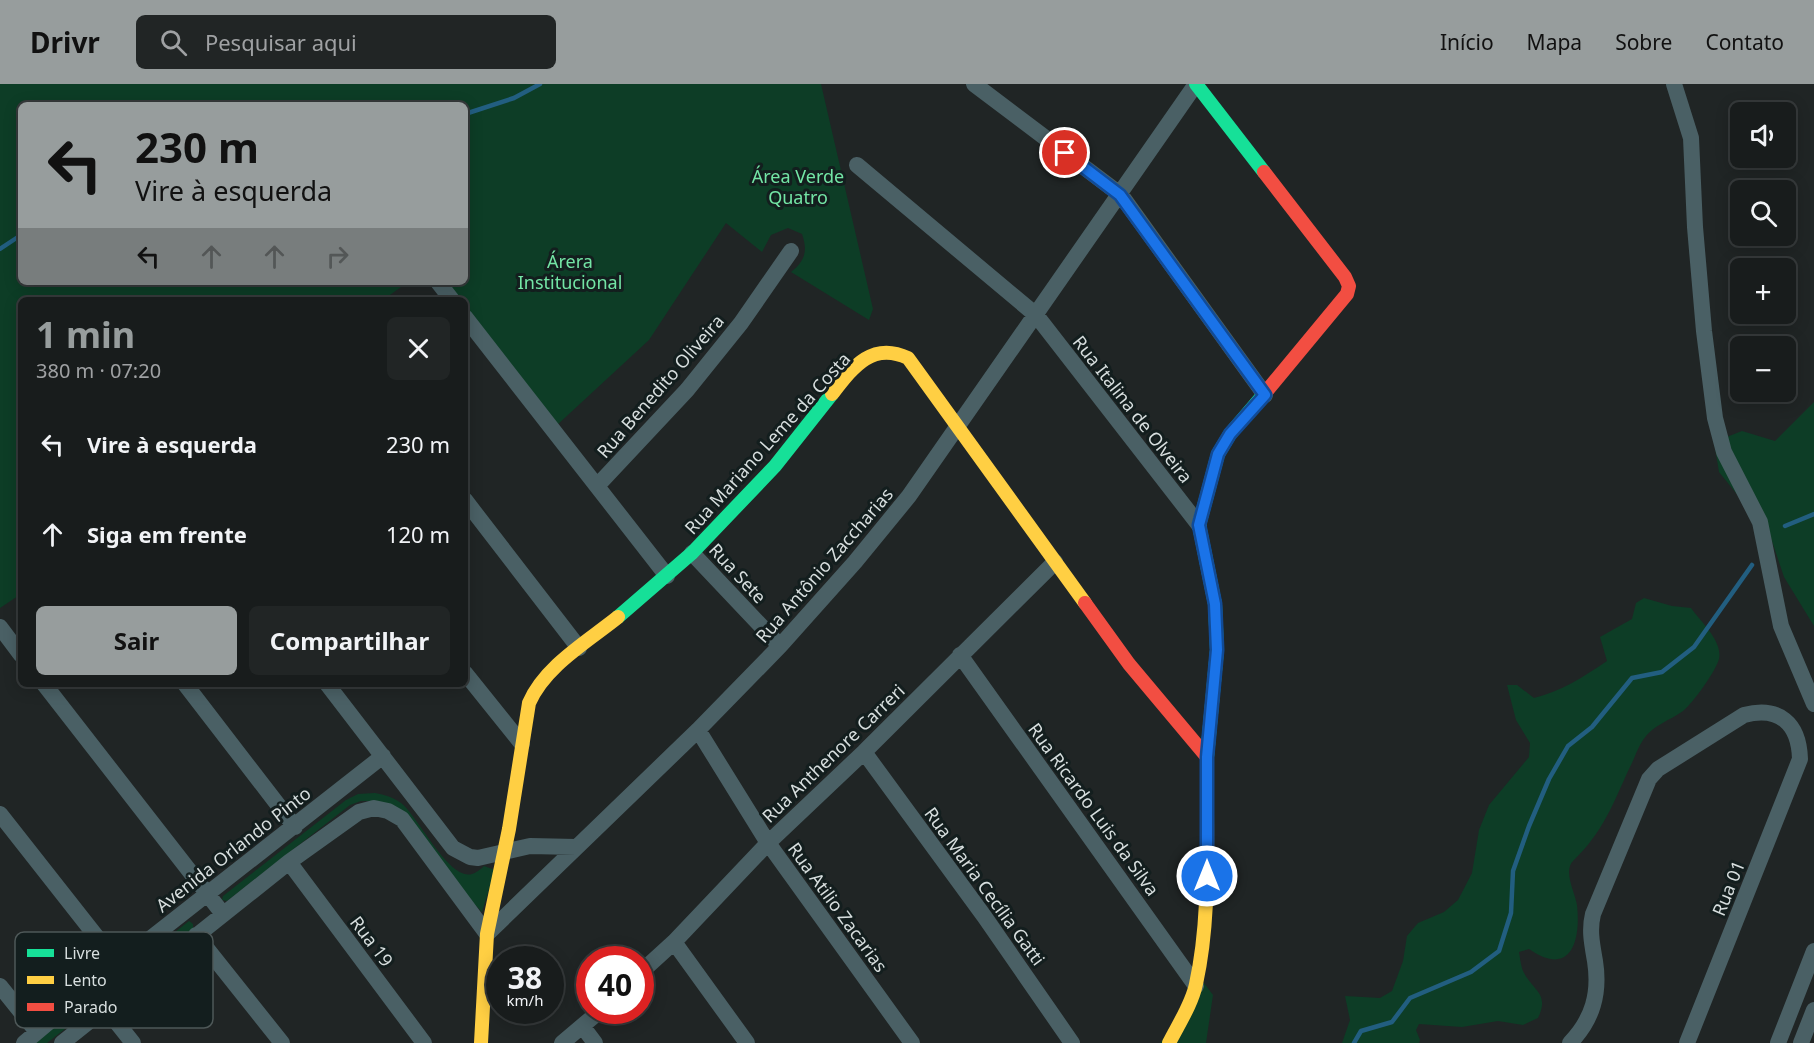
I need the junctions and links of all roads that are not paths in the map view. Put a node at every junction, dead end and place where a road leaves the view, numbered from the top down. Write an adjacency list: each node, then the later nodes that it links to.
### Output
1 (974, 84): 5 (street)
2 (1196, 84): 5 (street, Rua Antônio Zaccharias); 11 (street)
3 (1674, 84): 28 (street)
4 (857, 165): 9 (street, Rua Italina de Olveira)
5 (1120, 195): 9 (street, Rua Antônio Zaccharias); 11 (street)
6 (790, 250): 13 (street, Rua Benedito Oliveira)
7 (440, 285): 8 (street)
8 (450, 297)
9 (1036, 315): 12 (street, Rua Antônio Zaccharias); 15 (street, Rua Italina de Olveira)
10 (468, 321): 13 (street)
11 (1265, 395): 15 (street)
12 (957, 427): 16 (street, Rua Mariano Leme da Costa); 17 (street); 20 (street, Rua Antônio Zaccharias)
13 (597, 486): 18 (street)
14 (468, 504): 21 (street)
15 (1199, 525): 33 (street)
16 (692, 553): 18 (street, Rua Mariano Leme da Costa); 20 (street, Rua Sete)
17 (1055, 562): 23 (street, Rua Anthenore Carreri); 33 (street)
18 (667, 576): 21 (street, Rua Mariano Leme da Costa)
19 (0, 627): 22 (street)
20 (780, 646): 29 (street, Rua Antônio Zaccharias)
21 (579, 648): 30 (street, Rua Mariano Leme da Costa)
22 (18, 651)
23 (960, 656): 31 (street, Rua Anthenore Carreri); 51 (street, Rua Ricardo Luis da Silva)
24 (468, 677): 30 (street)
25 (46, 687): 40 (street)
26 (187, 687): 35 (street)
27 (329, 687): 32 (street)
28 (1814, 704)
29 (698, 730): 36 (street, Rua Atilio Zacarias); 37 (street, Rua Antônio Zaccharias)
30 (522, 744): 38 (street, Rua Mariano Leme da Costa)
31 (864, 752): 36 (street, Rua Anthenore Carreri); 69 (street, Rua Maria Cecília Gatti)
32 (383, 756): 35 (street, Avenida Orlando Pinto); 38 (street)
33 (1207, 757): 51 (street)
34 (0, 814): 42 (street)
35 (295, 826): 40 (street, Avenida Orlando Pinto)
36 (768, 843): 46 (street, Rua Anthenore Carreri); 68 (street, Rua Atilio Zacarias)
37 (576, 847): 38 (street); 45 (street, Rua Antônio Zaccharias)
38 (504, 850): 45 (street, Rua Mariano Leme da Costa)
39 (289, 862): 41 (street); 45 (street); 63 (street, Rua 19)
40 (206, 893): 41 (street); 43 (street, Avenida Orlando Pinto)
41 (223, 914): 44 (street)
42 (93, 932)
43 (158, 932)
44 (200, 932)
45 (488, 934): 64 (street)
46 (674, 942): 49 (street, Rua Anthenore Carreri); 67 (street)
47 (1814, 951): 73 (street)
48 (213, 956): 62 (street)
49 (654, 961)
50 (0, 986): 53 (street)
51 (1196, 986): 70 (street)
52 (1814, 1010): 74 (street)
53 (15, 1012)
54 (586, 1024): 55 (street)
55 (583, 1027): 65 (street); 66 (street)
56 (42, 1028): 59 (street, Avenida Orlando Pinto)
57 (81, 1028): 60 (street)
58 (121, 1028): 61 (street)
59 (30, 1038)
60 (62, 1043)
61 (133, 1043)
62 (282, 1043)
63 (424, 1043)
64 (481, 1043)
65 (562, 1043)
66 (595, 1043)
67 (747, 1043)
68 (912, 1043)
69 (1072, 1043)
70 (1170, 1043)
71 (1570, 1043): 72 (street, Rua 01)
72 (1687, 1043)
73 (1778, 1043)
74 (1801, 1043)

